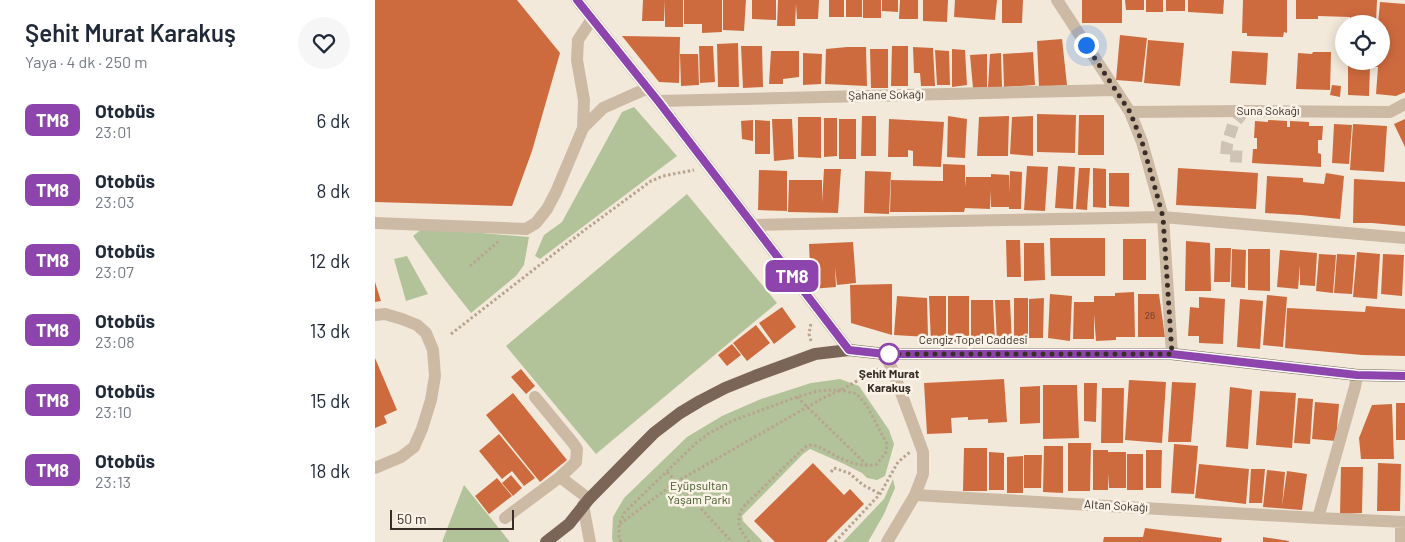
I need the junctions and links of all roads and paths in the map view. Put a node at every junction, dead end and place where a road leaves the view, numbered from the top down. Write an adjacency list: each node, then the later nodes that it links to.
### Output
1 (577, 0): 3 (street)
2 (1057, 0): 5 (street)
3 (592, 19): 4 (street); 9 (street)
4 (648, 88): 6 (street); 9 (street)
5 (1114, 90): 6 (street, Şahane Sokağı); 8 (street)
6 (658, 101): 10 (street)
7 (1405, 104): 8 (street, Suna Sokağı)
8 (1130, 112): 11 (street)
9 (583, 128): 14 (street)
10 (710, 168): 13 (street); 19 (path)
11 (1163, 217): 13 (street); 15 (street); 22 (street)
12 (375, 223): 14 (street)
13 (754, 225): 17 (street)
14 (509, 228): 16 (path)
15 (1405, 238)
16 (470, 266)
17 (820, 314): 20 (street); 21 (path)
18 (375, 315): 32 (street)
19 (451, 334)
20 (849, 350): 21 (main road, Cengiz Topel Caddesi); 23 (main road, Cengiz Topel Caddesi)
21 (815, 354): 39 (main road, Cengiz Topel Caddesi)
22 (1172, 354): 23 (main road, Cengiz Topel Caddesi); 24 (main road, Cengiz Topel Caddesi)
23 (887, 358): 26 (path); 30 (street)
24 (1357, 375): 25 (main road, Cengiz Topel Caddesi); 41 (street)
25 (1405, 376)
26 (841, 390): 28 (path); 29 (path); 31 (path)
27 (535, 397): 35 (street)
28 (797, 397): 29 (path); 33 (path)
29 (807, 408): 31 (path); 36 (path)
30 (920, 443): 37 (path); 38 (street)
31 (869, 467): 48 (path)
32 (375, 468)
33 (667, 472): 36 (path); 42 (path)
34 (831, 472): 37 (path)
35 (560, 477): 39 (street); 40 (street)
36 (676, 482): 42 (path); 47 (path)
37 (880, 494): 49 (path)
38 (915, 495): 41 (street, Altan Sokağı); 50 (street)
39 (586, 502): 44 (main road, Cengiz Topel Caddesi); 45 (street)
40 (505, 518)
41 (1318, 518): 43 (street, Altan Sokağı)
42 (619, 524): 46 (path)
43 (1404, 524): 51 (street)
44 (546, 542)
45 (590, 542)
46 (621, 542)
47 (732, 542)
48 (749, 542)
49 (835, 542)
50 (887, 542)
51 (1401, 542)

